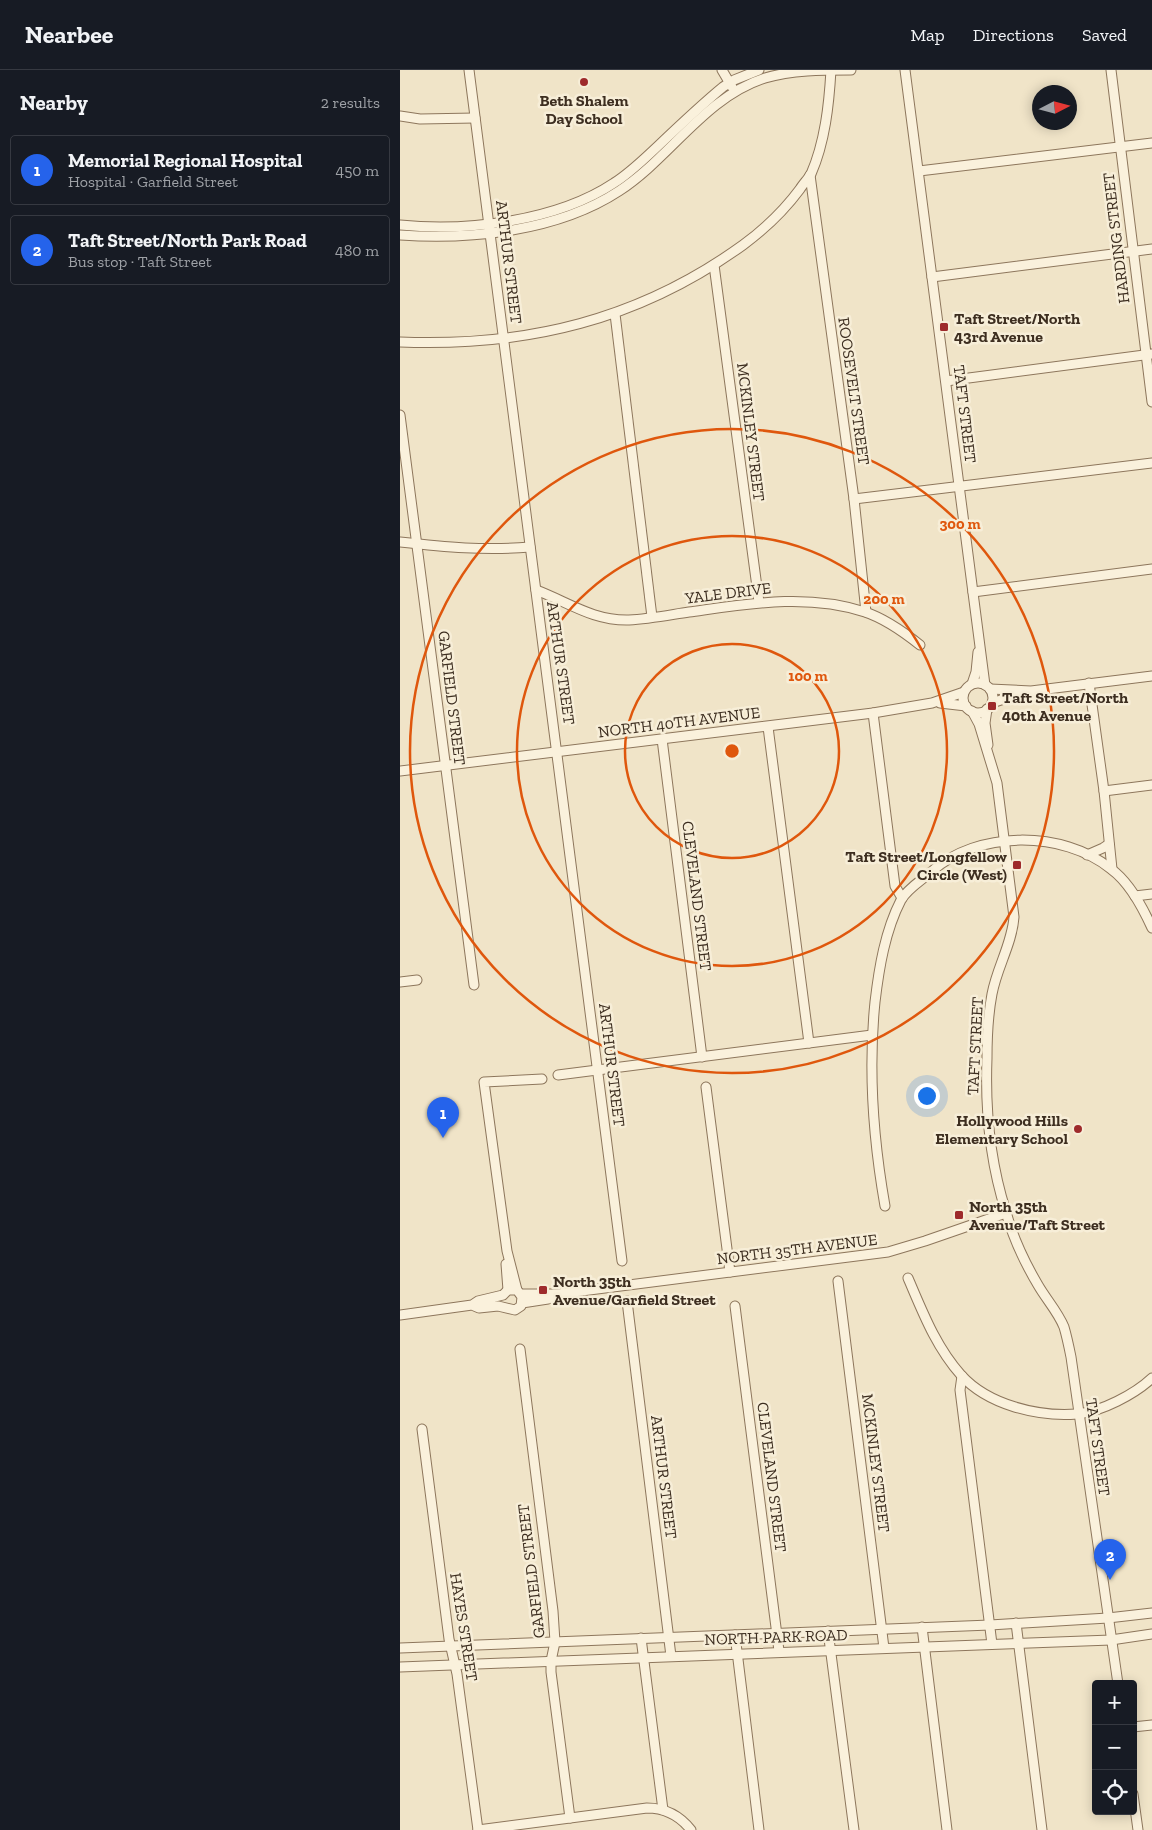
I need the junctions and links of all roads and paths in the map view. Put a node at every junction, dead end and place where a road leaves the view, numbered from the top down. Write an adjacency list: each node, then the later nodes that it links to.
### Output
1 (469, 70): 12 (street, ARTHUR STREET)
2 (722, 70): 9 (street)
3 (759, 70): 9 (street)
4 (831, 70): 5 (street); 8 (street); 16 (street)
5 (851, 70)
6 (904, 70): 15 (street, TAFT STREET)
7 (1111, 70): 14 (street, HARDING STREET)
8 (799, 71): 10 (street)
9 (730, 83): 10 (street); 18 (street)
10 (734, 92): 18 (street)
11 (400, 116): 12 (street)
12 (474, 118): 18 (street, ARTHUR STREET)
13 (1152, 143): 14 (street)
14 (1120, 147): 15 (street); 21 (street, HARDING STREET)
15 (919, 171): 23 (street, TAFT STREET)
16 (810, 175): 22 (street); 33 (street, ROOSEVELT STREET)
17 (400, 225): 18 (street)
18 (490, 228): 19 (street); 25 (street, ARTHUR STREET)
19 (400, 235)
20 (1152, 249): 21 (street)
21 (1133, 252): 23 (street); 27 (street, HARDING STREET)
22 (714, 265): 24 (street); 40 (street, MCKINLEY STREET)
23 (932, 277): 28 (street, TAFT STREET)
24 (615, 314): 25 (street); 42 (street)
25 (504, 339): 26 (street); 36 (street, ARTHUR STREET)
26 (400, 342)
27 (1149, 355): 28 (street); 29 (street, HARDING STREET)
28 (946, 382): 32 (street, TAFT STREET)
29 (1152, 402)
30 (400, 416): 35 (street, GARFIELD STREET)
31 (1152, 463): 32 (street)
32 (959, 487): 33 (street); 39 (street, TAFT STREET)
33 (854, 499): 41 (street, ROOSEVELT STREET)
34 (400, 542): 35 (street)
35 (417, 544): 36 (street); 59 (street, GARFIELD STREET)
36 (530, 547): 38 (street, ARTHUR STREET)
37 (1152, 570): 39 (street)
38 (536, 590): 42 (street, YALE DRIVE); 57 (street, ARTHUR STREET)
39 (973, 592): 44 (street, TAFT STREET)
40 (758, 602): 41 (street, YALE DRIVE); 42 (street, YALE DRIVE)
41 (866, 612): 43 (street, YALE DRIVE)
42 (652, 618)
43 (920, 644)
44 (980, 644): 46 (street, TAFT STREET); 48 (street, TAFT STREET)
45 (1152, 676): 47 (street)
46 (972, 684): 48 (street); 50 (street)
47 (1089, 684): 49 (street); 62 (street)
48 (988, 687): 49 (street); 52 (street)
49 (1031, 691): 52 (street)
50 (964, 692): 51 (street, NORTH 40TH AVENUE); 53 (street)
51 (932, 703): 53 (street, NORTH 40TH AVENUE); 54 (street, NORTH 40TH AVENUE)
52 (989, 706): 53 (street); 58 (street, TAFT STREET)
53 (969, 709): 58 (street, TAFT STREET)
54 (873, 713): 55 (street, NORTH 40TH AVENUE); 69 (street)
55 (768, 727): 56 (street, NORTH 40TH AVENUE); 75 (street)
56 (662, 739): 57 (street, NORTH 40TH AVENUE); 76 (street, CLEVELAND STREET)
57 (557, 752): 59 (street, NORTH 40TH AVENUE); 77 (street, ARTHUR STREET)
58 (989, 756): 63 (street, TAFT STREET)
59 (445, 765): 60 (street, NORTH 40TH AVENUE); 73 (street, GARFIELD STREET)
60 (400, 771)
61 (1152, 785): 62 (street)
62 (1104, 791): 64 (street)
63 (1005, 840): 65 (street); 69 (street); 82 (street, TAFT STREET)
64 (1109, 844): 65 (street); 66 (street)
65 (1088, 854): 66 (street)
66 (1112, 869): 68 (street)
67 (1152, 894): 68 (street)
68 (1135, 896): 70 (street)
69 (902, 898): 74 (street)
70 (1152, 928)
71 (417, 980): 72 (street)
72 (400, 982)
73 (474, 985)
74 (872, 1035): 75 (street); 81 (street)
75 (809, 1043): 76 (street)
76 (702, 1057): 77 (street)
77 (597, 1071): 78 (street); 83 (street, ARTHUR STREET)
78 (558, 1075)
79 (542, 1079): 87 (street)
80 (706, 1087): 84 (street)
81 (885, 1206)
82 (1006, 1212): 84 (street, NORTH 35TH AVENUE); 96 (street, TAFT STREET)
83 (622, 1261)
84 (730, 1272): 87 (street, NORTH 35TH AVENUE)
85 (908, 1278): 94 (street)
86 (838, 1281): 103 (street, MCKINLEY STREET)
87 (514, 1295): 89 (street, NORTH 35TH AVENUE); 91 (street); 91 (street, NORTH 35TH AVENUE)
88 (626, 1301): 108 (street, ARTHUR STREET)
89 (472, 1305): 91 (street, NORTH 35TH AVENUE); 92 (street, NORTH 35TH AVENUE)
90 (735, 1306): 105 (street, CLEVELAND STREET)
91 (505, 1307)
92 (400, 1315)
93 (520, 1349): 111 (street, GARFIELD STREET)
94 (962, 1376): 96 (street); 101 (street)
95 (1152, 1378): 96 (street)
96 (1078, 1414): 99 (street, TAFT STREET)
97 (422, 1430): 114 (street, HAYES STREET)
98 (1152, 1614): 99 (street, NORTH PARK ROAD)
99 (1108, 1618): 100 (street, NORTH PARK ROAD); 110 (street, TAFT STREET)
100 (1016, 1623): 101 (street, NORTH PARK ROAD); 112 (street)
101 (990, 1625): 102 (street, NORTH PARK ROAD); 113 (street)
102 (922, 1627): 103 (street, NORTH PARK ROAD); 115 (street)
103 (882, 1628): 104 (street, NORTH PARK ROAD); 117 (street, MCKINLEY STREET)
104 (828, 1631): 105 (street, NORTH PARK ROAD); 118 (street)
105 (776, 1634): 107 (street, NORTH PARK ROAD); 119 (street, CLEVELAND STREET)
106 (1152, 1634): 110 (street, NORTH PARK ROAD)
107 (735, 1635): 108 (street, NORTH PARK ROAD); 120 (street)
108 (669, 1637): 109 (street, NORTH PARK ROAD); 121 (street, ARTHUR STREET)
109 (641, 1638): 111 (street, NORTH PARK ROAD); 122 (street)
110 (1111, 1640): 112 (street, NORTH PARK ROAD); 126 (street, TAFT STREET)
111 (555, 1642): 114 (street, NORTH PARK ROAD); 123 (street, GARFIELD STREET)
112 (1018, 1643): 113 (street, NORTH PARK ROAD); 137 (street)
113 (992, 1644): 115 (street, NORTH PARK ROAD)
114 (450, 1646): 116 (street, NORTH PARK ROAD); 124 (street, HAYES STREET)
115 (924, 1646): 117 (street, NORTH PARK ROAD); 136 (street)
116 (400, 1648)
117 (884, 1648): 118 (street, NORTH PARK ROAD)
118 (830, 1650): 119 (street, NORTH PARK ROAD); 135 (street)
119 (779, 1651): 120 (street, NORTH PARK ROAD)
120 (737, 1653): 121 (street, NORTH PARK ROAD); 134 (street)
121 (671, 1656): 122 (street, NORTH PARK ROAD)
122 (643, 1658): 123 (street, NORTH PARK ROAD); 129 (street)
123 (551, 1661): 124 (street, NORTH PARK ROAD); 131 (street, GARFIELD STREET)
124 (454, 1664): 125 (street, NORTH PARK ROAD); 132 (street, HAYES STREET)
125 (400, 1667)
126 (1117, 1680)
127 (1152, 1725): 128 (street)
128 (1137, 1727)
129 (663, 1810): 131 (street); 133 (street)
130 (1136, 1815): 138 (street)
131 (570, 1818): 132 (street)
132 (478, 1830)
133 (691, 1830)
134 (759, 1830)
135 (854, 1830)
136 (947, 1830)
137 (1042, 1830)
138 (1138, 1830)

